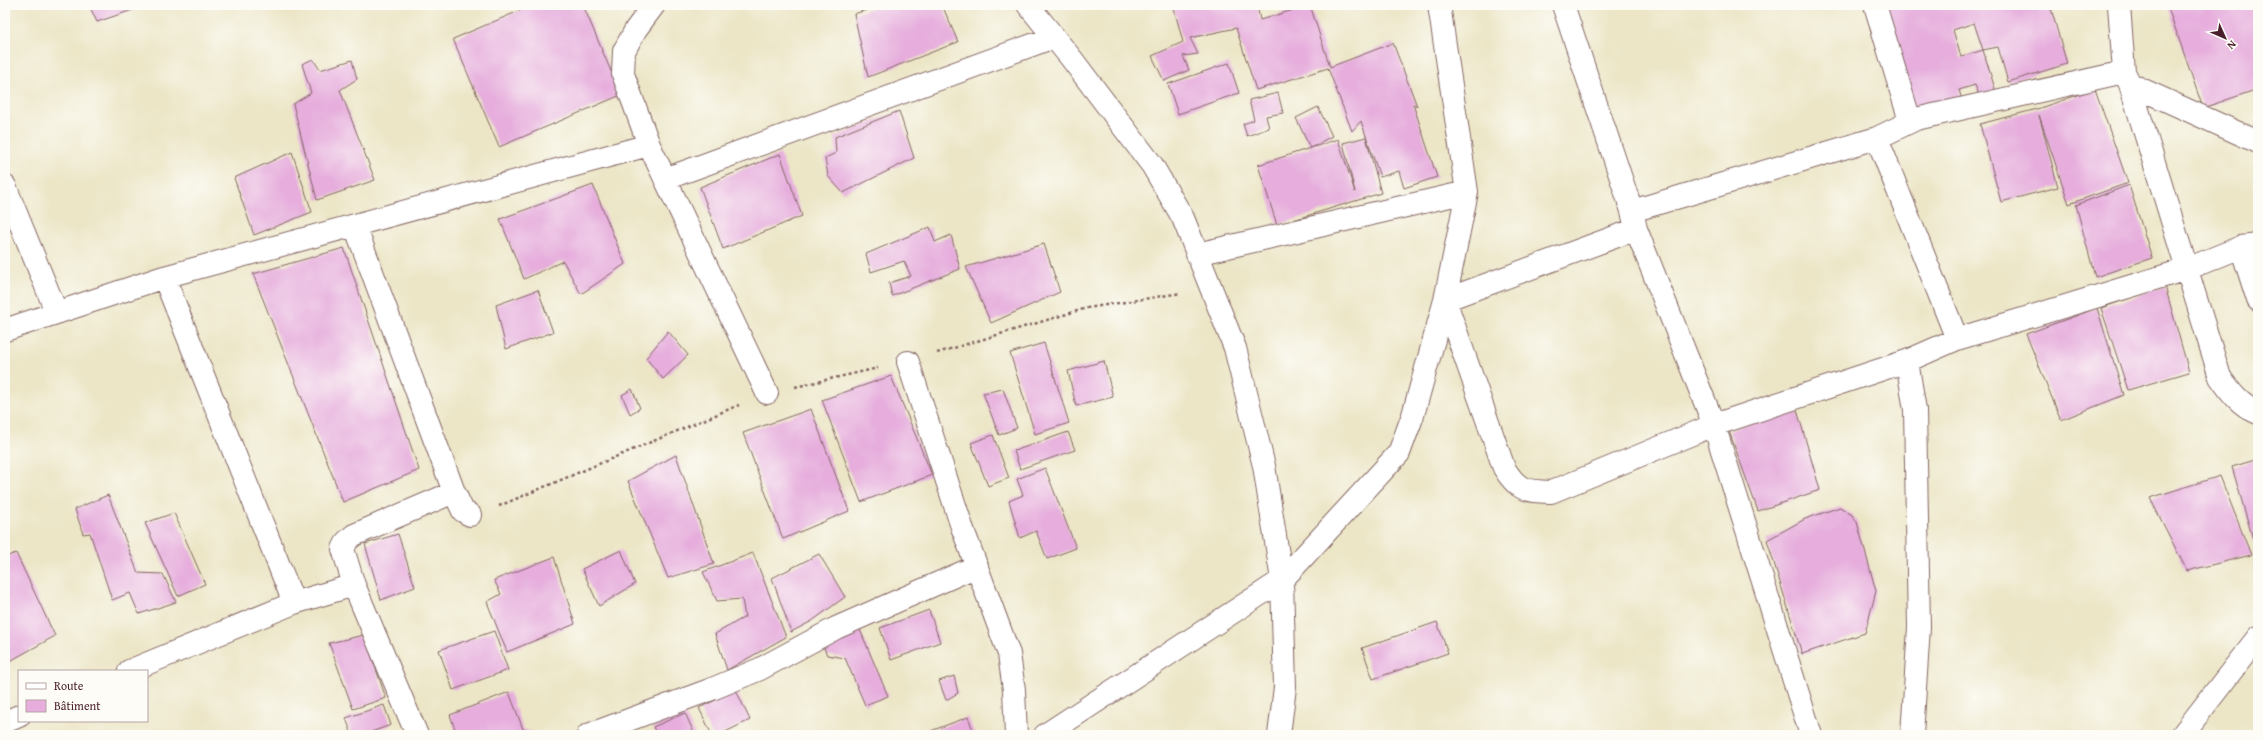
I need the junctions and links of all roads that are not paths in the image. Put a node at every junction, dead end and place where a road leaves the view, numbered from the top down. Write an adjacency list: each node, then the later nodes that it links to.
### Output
1 (654, 5): 12 (street)
2 (1028, 5): 7 (street)
3 (1439, 5): 15 (street)
4 (1563, 5): 16 (street)
5 (1875, 5): 9 (street)
6 (2119, 5): 8 (street)
7 (1054, 37): 13 (street); 19 (street)
8 (2127, 78): 9 (street); 11 (street); 20 (street)
9 (1916, 119): 10 (street)
10 (1877, 138): 16 (street); 26 (street)
11 (2258, 142)
12 (648, 145): 13 (street); 17 (street)
13 (665, 179): 29 (street)
14 (5, 186): 24 (street)
15 (1467, 192): 19 (street); 22 (street)
16 (1634, 220): 22 (street); 31 (street)
17 (355, 226): 21 (street); 32 (street)
18 (2249, 246): 20 (street); 23 (street)
19 (1197, 254): 35 (street)
20 (2187, 269): 26 (street); 30 (street)
21 (164, 277): 24 (street); 37 (street)
22 (1445, 300): 31 (street); 35 (street)
23 (2258, 300)
24 (56, 311): 25 (street)
25 (5, 330)
26 (1957, 339): 27 (street)
27 (1907, 361): 31 (street); 48 (street)
28 (908, 362): 34 (street)
29 (767, 393)
30 (2258, 413)
31 (1714, 425): 47 (street)
32 (454, 492): 33 (street); 36 (street)
33 (470, 515)
34 (977, 566): 43 (street); 44 (street)
35 (1282, 580): 45 (street); 46 (street)
36 (354, 585): 37 (street); 42 (street)
37 (294, 603): 39 (street)
38 (2258, 637): 49 (street)
39 (130, 670)
40 (18, 716): 41 (street)
41 (5, 722)
42 (417, 735)
43 (588, 735)
44 (1016, 735)
45 (1045, 735)
46 (1279, 735)
47 (1811, 735)
48 (1912, 735)
49 (2182, 735)

